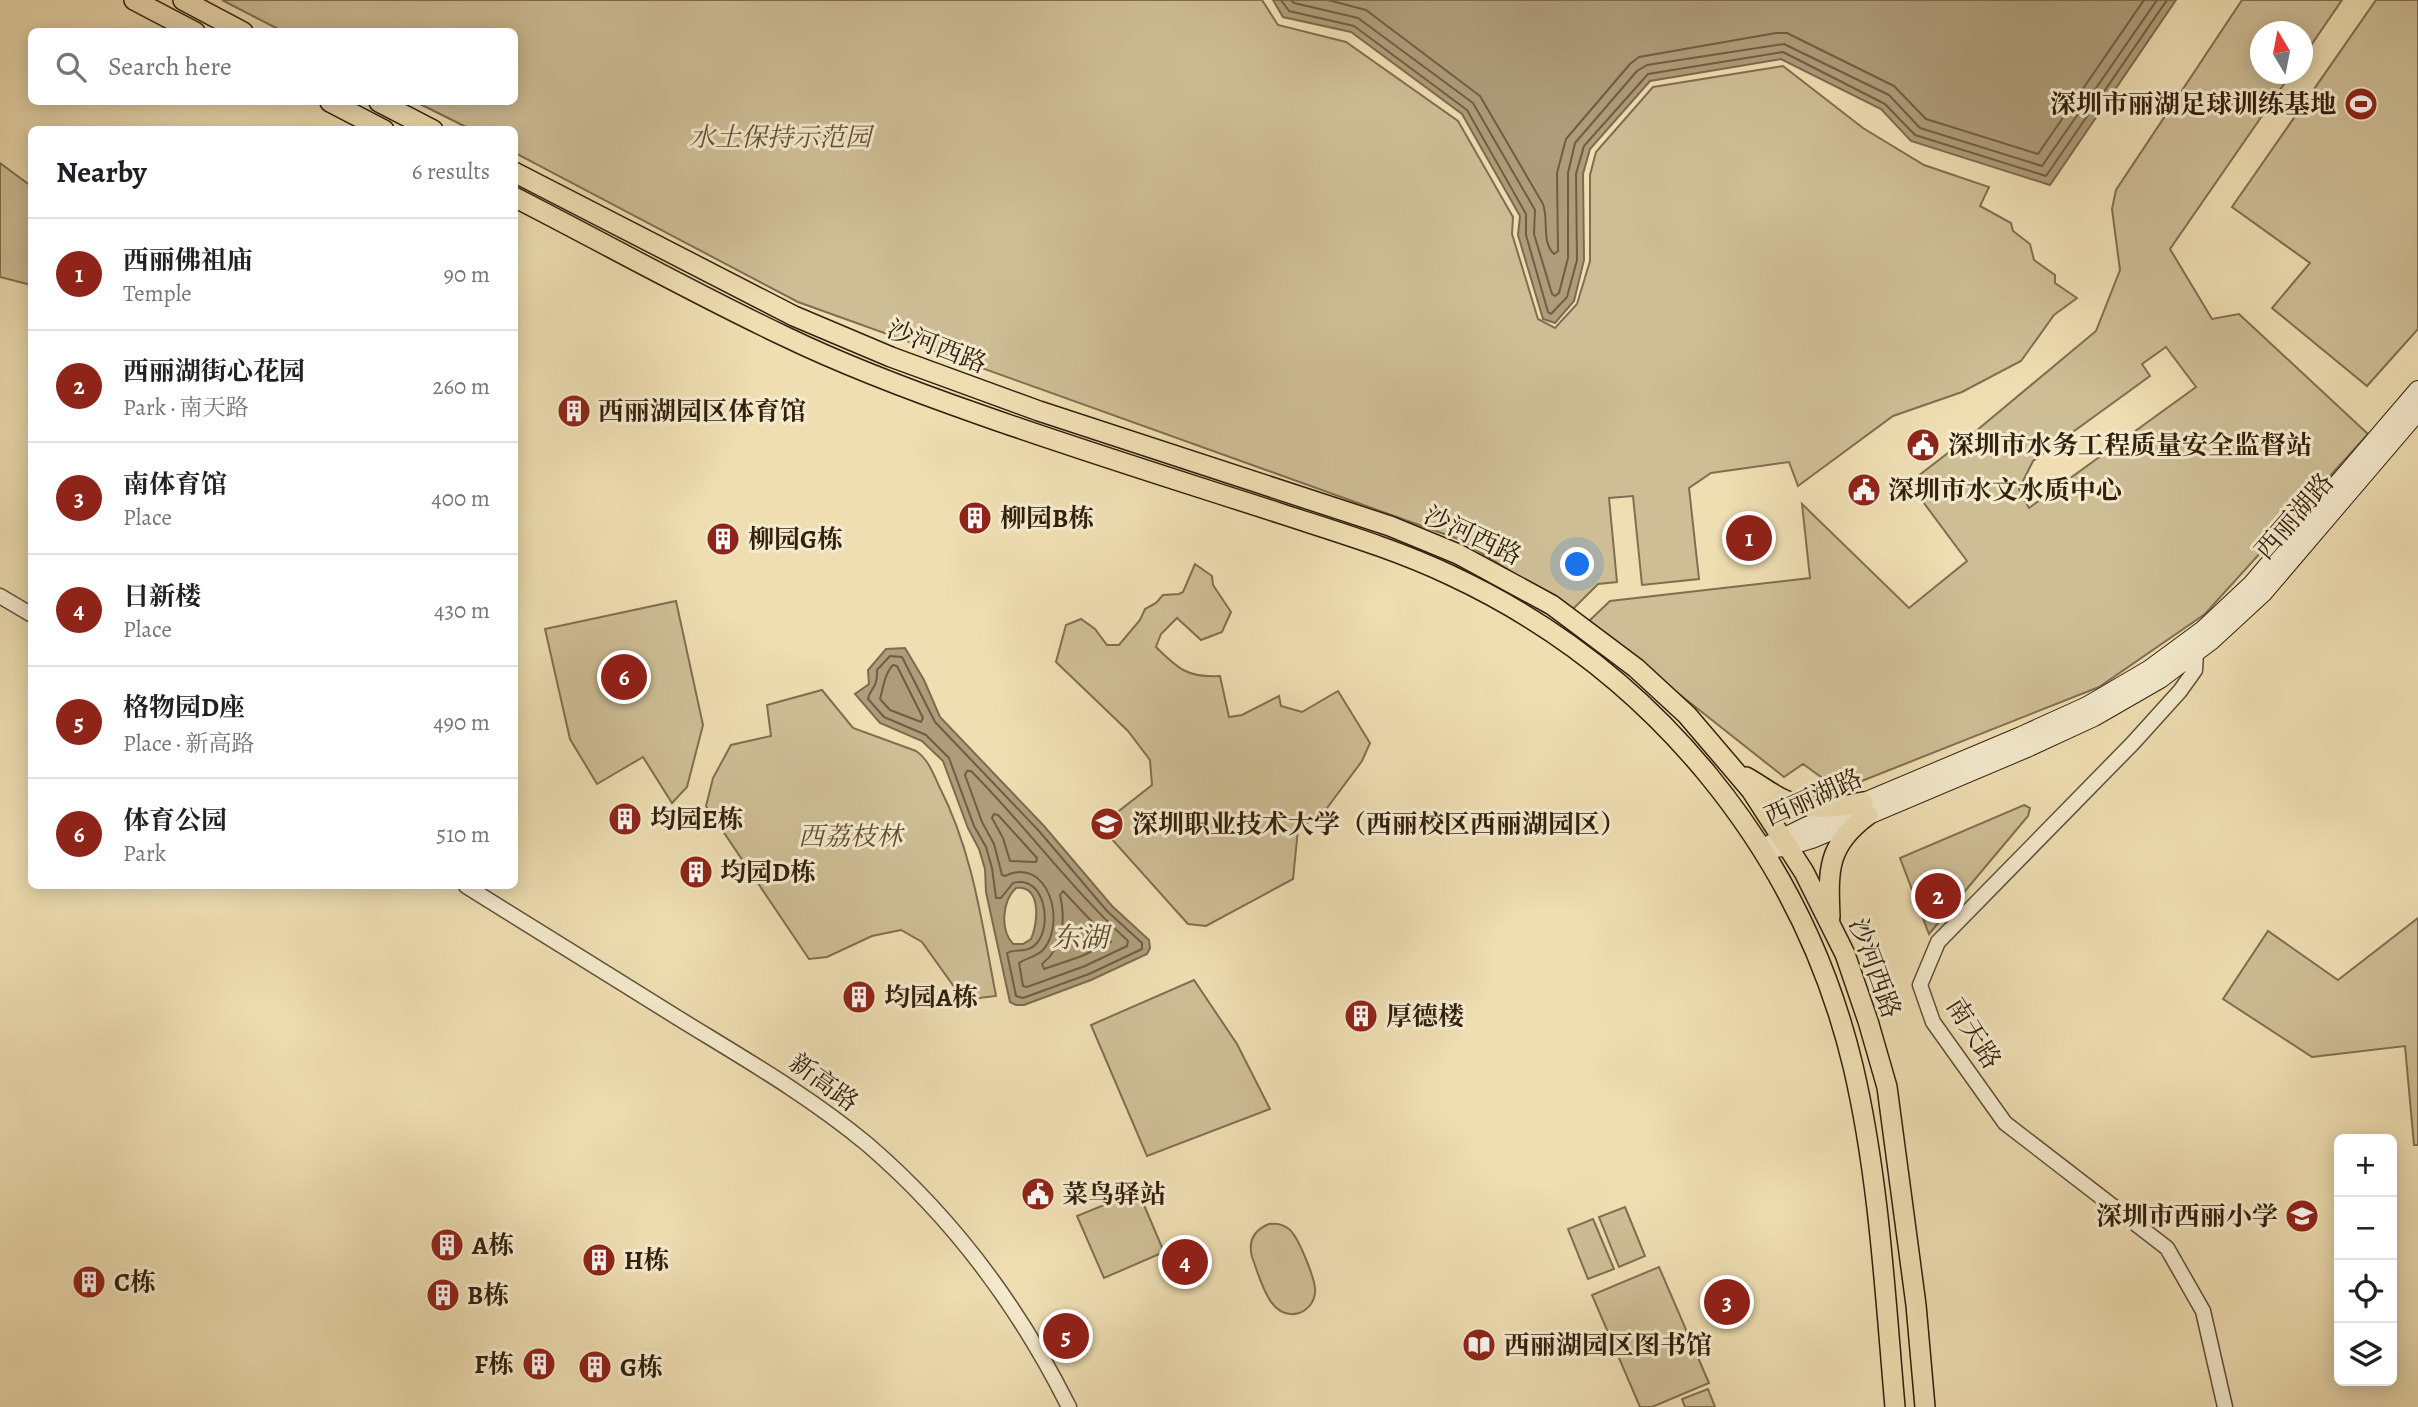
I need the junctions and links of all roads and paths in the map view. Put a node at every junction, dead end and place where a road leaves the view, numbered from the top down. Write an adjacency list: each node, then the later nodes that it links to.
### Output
1 (134, 0): 3 (main road)
2 (183, 0): 4 (main road)
3 (187, 28)
4 (236, 28)
5 (336, 105): 7 (main road)
6 (385, 105): 8 (main road)
7 (376, 126)
8 (425, 126)
9 (518, 174): 16 (main road, 沙河西路)
10 (518, 199): 19 (main road, 沙河西路)
11 (2418, 390): 17 (main road, 西丽湖路)
12 (2418, 411): 15 (main road, 西丽湖路)
13 (0, 596): 14 (street)
14 (28, 613)
15 (2196, 652): 17 (main road, 西丽湖路); 25 (street, 南天路)
16 (1737, 774): 17 (main road); 18 (main road, 沙河西路)
17 (1866, 809): 18 (main road, 西丽湖路); 21 (main road)
18 (1786, 842): 19 (main road, 西丽湖路); 21 (main road, 沙河西路)
19 (1763, 849): 23 (main road, 沙河西路)
20 (471, 889): 22 (street, 新高路)
21 (1831, 922): 24 (main road, 沙河西路)
22 (1069, 1407)
23 (1895, 1407)
24 (1925, 1407)
25 (2225, 1407)

